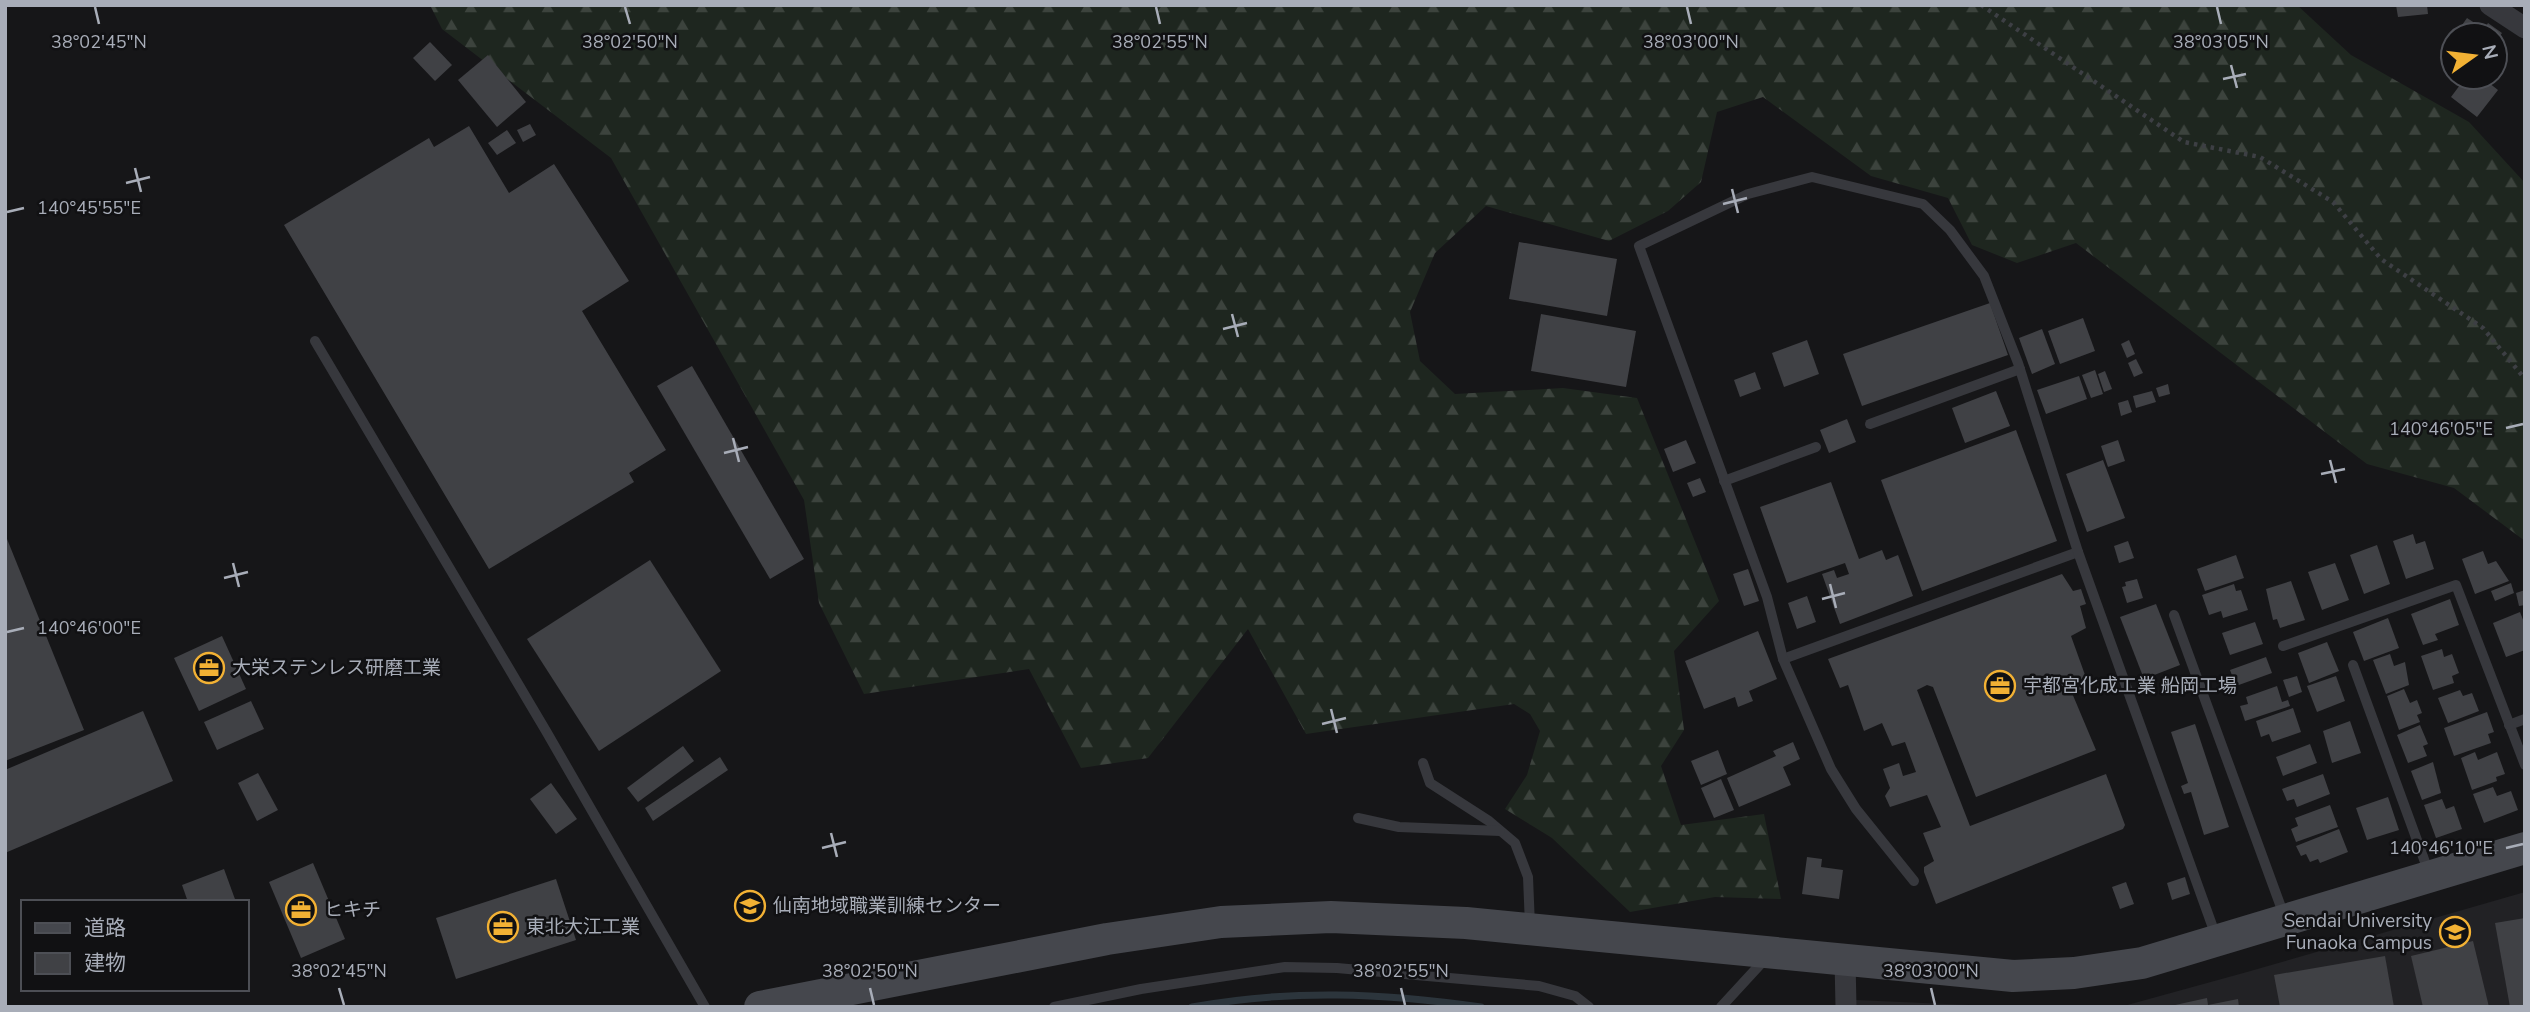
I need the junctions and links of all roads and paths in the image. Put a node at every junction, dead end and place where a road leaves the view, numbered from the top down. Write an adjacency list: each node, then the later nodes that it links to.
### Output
1 (1981, 5): 6 (path)
2 (2490, 5): 3 (street)
3 (2525, 28)
4 (316, 341): 29 (lane)
5 (2020, 369): 7 (lane); 9 (lane); 10 (lane)
6 (2525, 379)
7 (1870, 424)
8 (1816, 447): 9 (lane)
9 (1724, 481): 13 (lane)
10 (2078, 552): 13 (lane); 26 (lane)
11 (2174, 615): 24 (lane)
12 (2283, 646): 16 (lane)
13 (1783, 659): 23 (lane)
14 (2353, 665): 22 (lane)
15 (2525, 719): 16 (lane)
16 (2509, 725): 18 (lane)
17 (1423, 763): 20 (lane)
18 (2525, 765)
19 (1358, 818): 20 (lane)
20 (1500, 831): 25 (lane)
21 (2525, 848): 22 (street)
22 (2431, 877): 24 (street)
23 (1914, 881)
24 (2286, 920): 26 (street)
25 (1530, 928): 27 (street); 30 (street)
26 (2218, 941): 28 (street)
27 (1770, 954): 28 (street); 33 (lane)
28 (1845, 960): 34 (street)
29 (705, 1007)
30 (760, 1007)
31 (1054, 1007): 32 (lane)
32 (1589, 1007)
33 (1721, 1007)
34 (1846, 1007)

